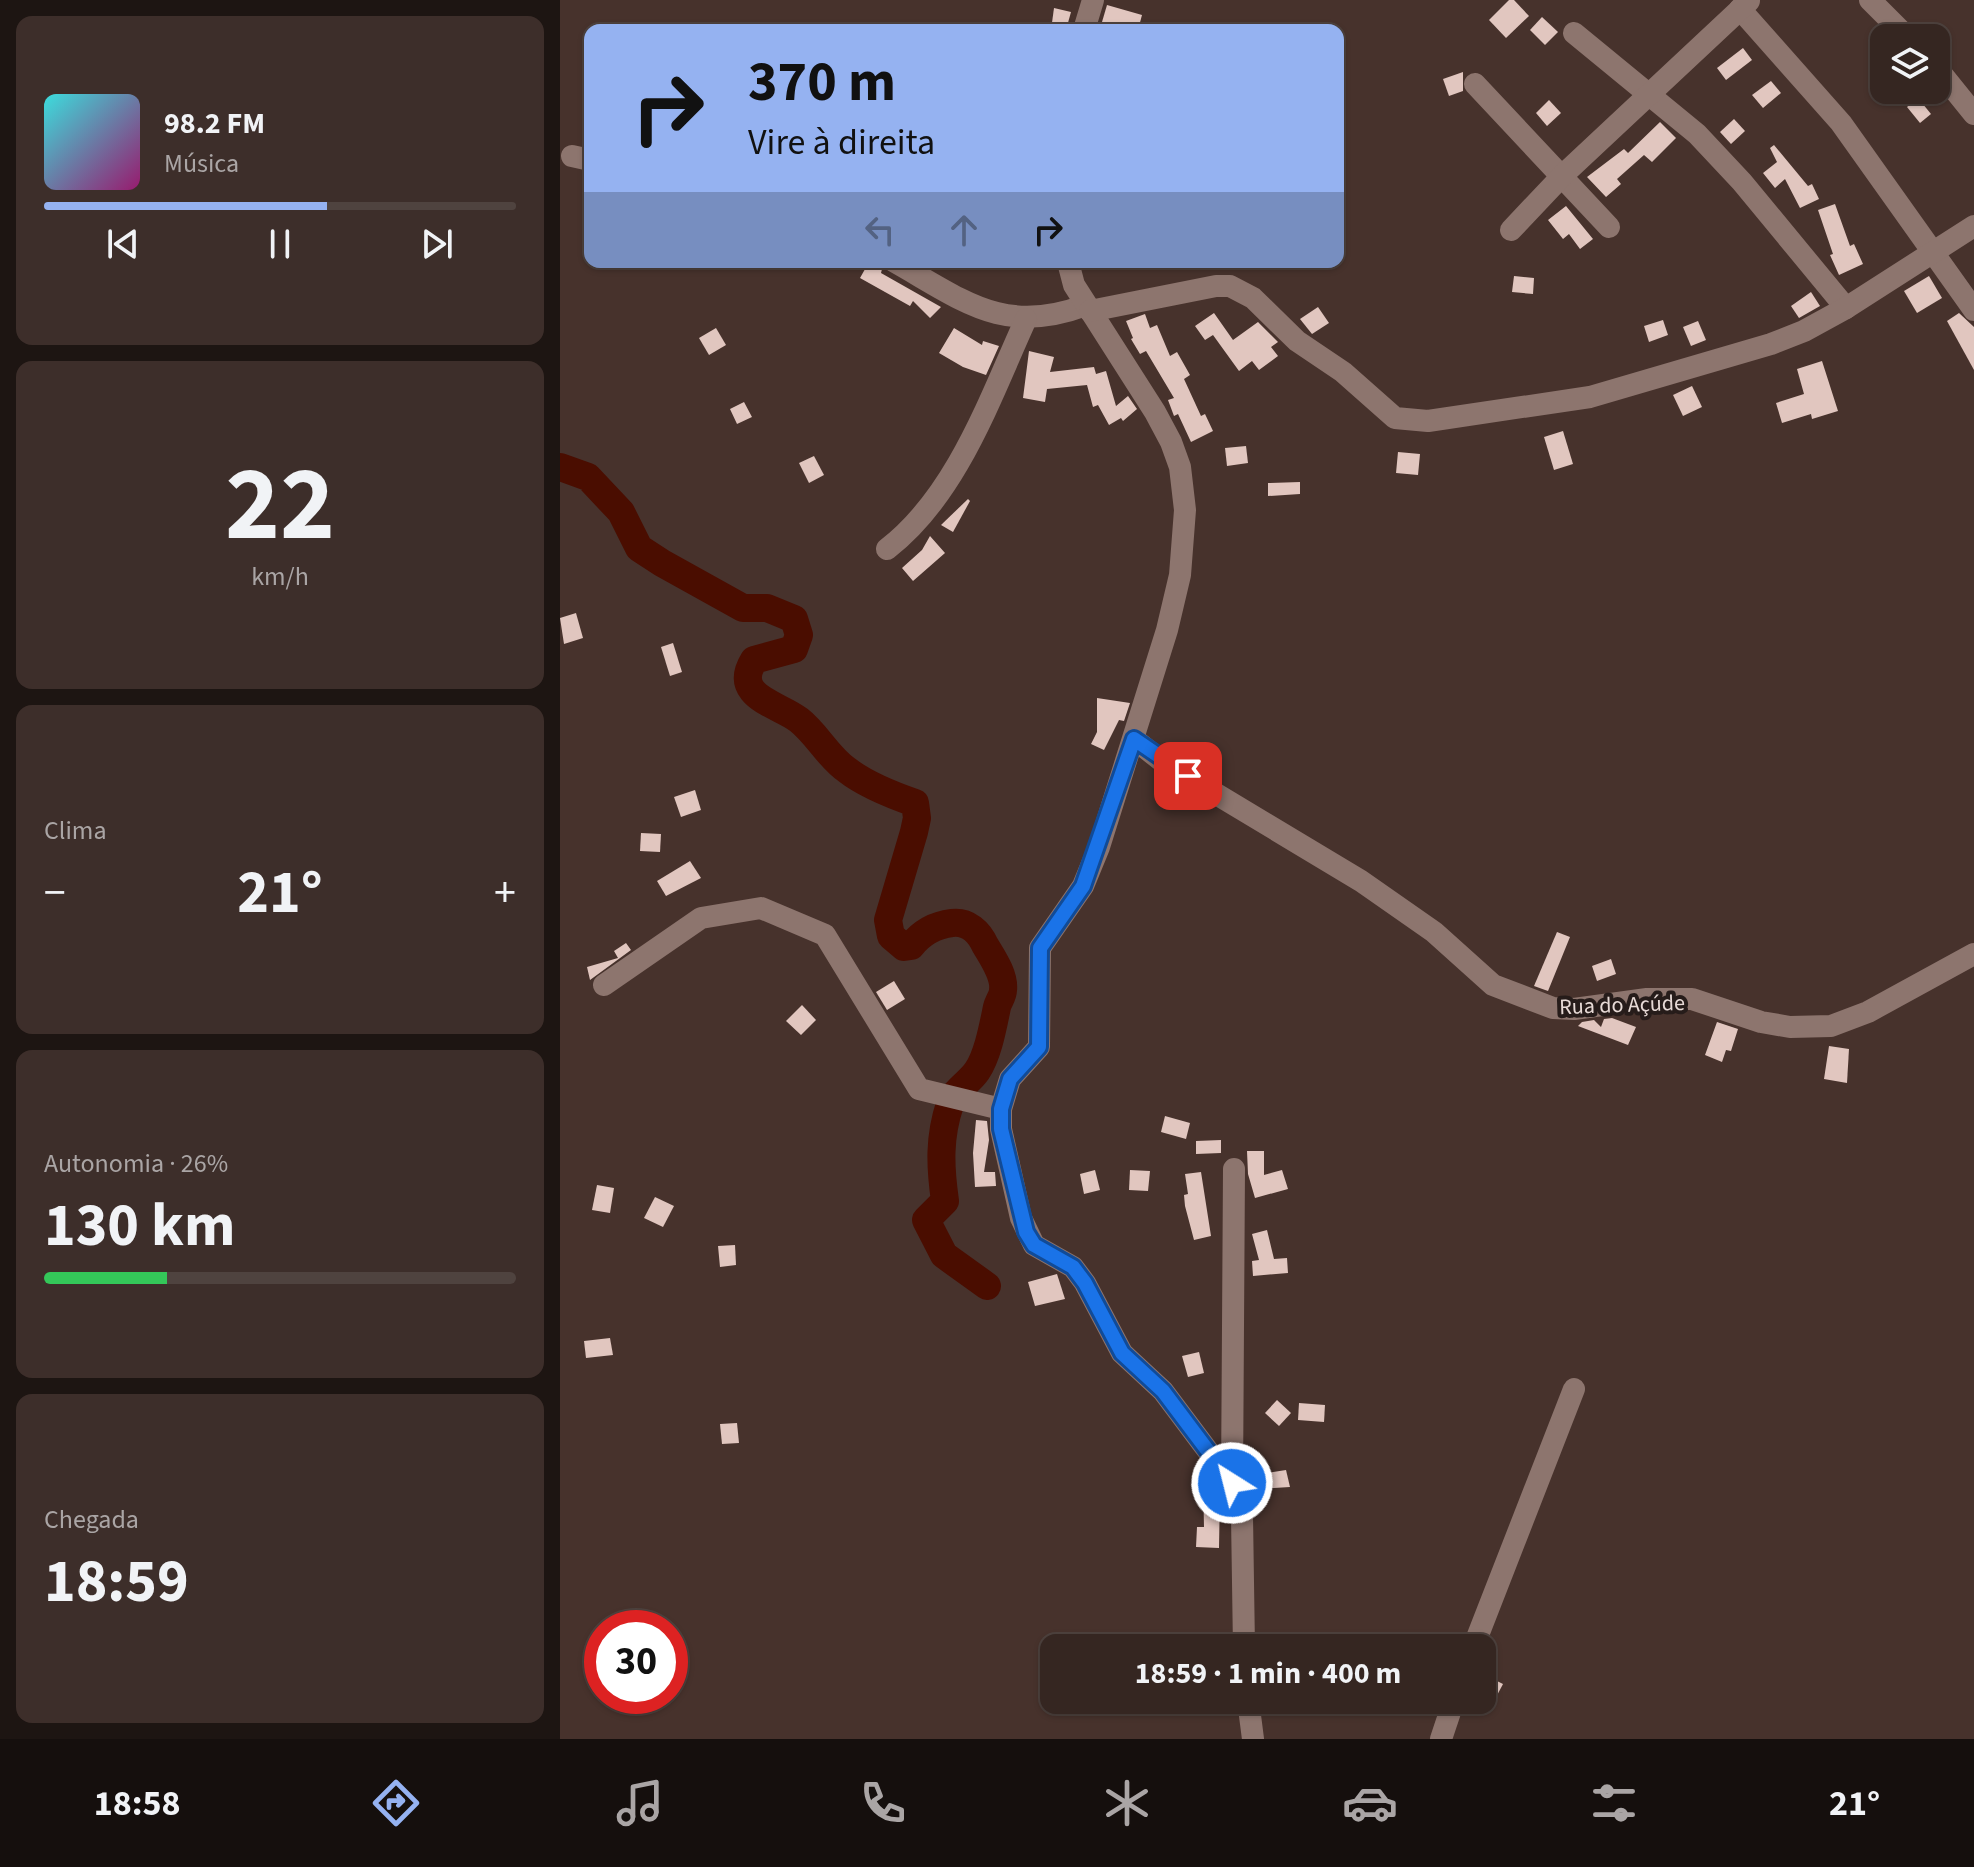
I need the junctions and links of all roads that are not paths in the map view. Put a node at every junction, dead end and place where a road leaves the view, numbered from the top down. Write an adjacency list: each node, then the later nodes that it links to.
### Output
1 (1093, 0): 4 (street)
2 (1870, 0): 5 (street)
3 (1745, 5): 9 (street); 15 (street)
4 (1086, 24)
5 (1894, 24)
6 (1574, 33): 9 (street)
7 (1475, 84): 11 (street)
8 (1950, 84): 10 (street)
9 (1651, 95): 11 (street); 19 (street)
10 (1974, 114)
11 (1563, 175): 13 (street); 14 (street)
12 (1974, 226): 15 (street)
13 (1609, 227)
14 (1511, 230)
15 (1934, 254): 19 (street); 20 (street)
16 (906, 268): 21 (street)
17 (1070, 268): 18 (street)
18 (1088, 308): 19 (street); 21 (street); 23 (street)
19 (1846, 308)
20 (1974, 310)
21 (1026, 319): 22 (street)
22 (887, 549)
23 (1134, 739): 24 (street, Rua do Açúde); 26 (street)
24 (1974, 954)
25 (604, 985): 26 (street)
26 (1001, 1109): 29 (street)
27 (1234, 1169): 29 (street)
28 (1574, 1389): 31 (street)
29 (1232, 1483): 30 (street)
30 (1244, 1634)
31 (1478, 1634)
32 (1250, 1714): 34 (street)
33 (1449, 1714): 35 (street)
34 (1253, 1739)
35 (1441, 1739)

